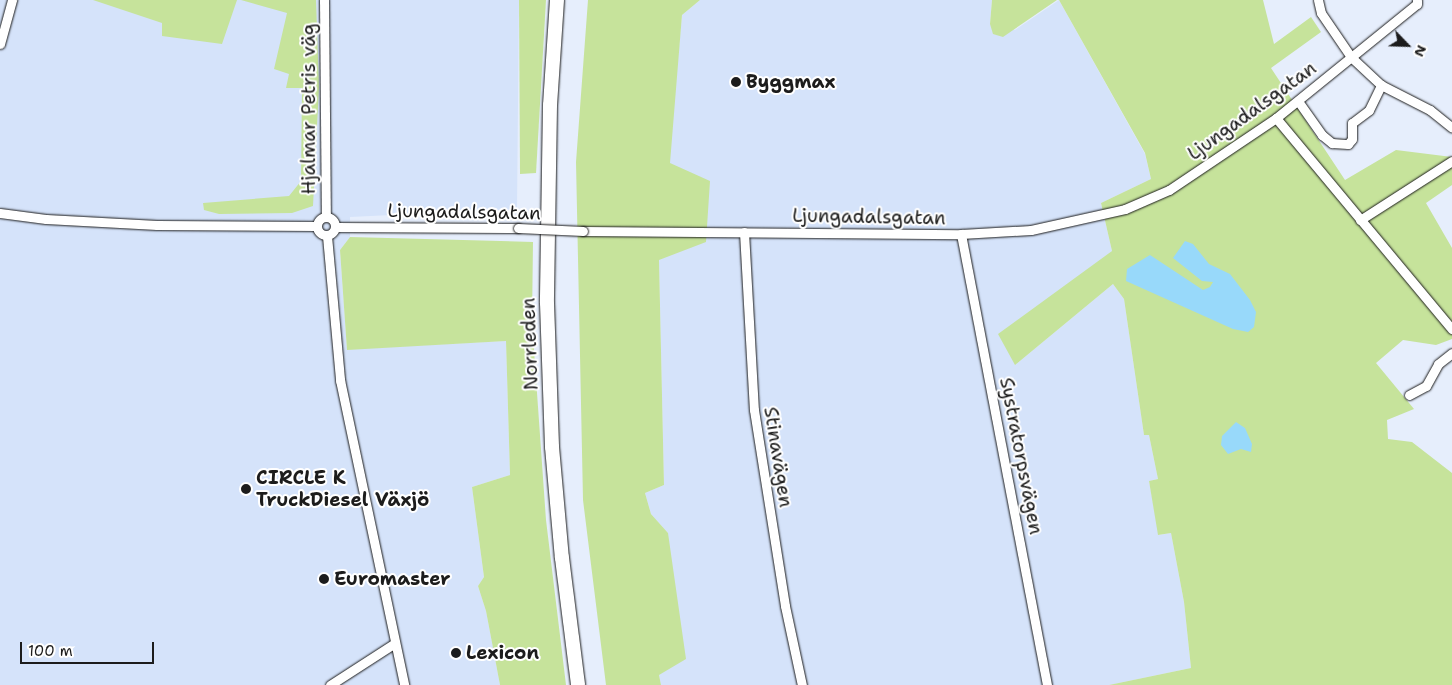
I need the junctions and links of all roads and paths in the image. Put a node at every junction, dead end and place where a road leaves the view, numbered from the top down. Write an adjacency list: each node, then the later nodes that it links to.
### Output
1 (12, 0): 7 (street)
2 (324, 0): 15 (street, Hjalmar Petris väg)
3 (557, 0): 28 (highway, Norrleden)
4 (566, 0): 29 (highway, Norrleden)
5 (1318, 0): 8 (street)
6 (1417, 0): 8 (street, Ljungadalsgatan)
7 (0, 44)
8 (1351, 57): 9 (street); 10 (street, Ljungadalsgatan)
9 (1381, 85): 10 (street); 12 (street)
10 (1298, 101): 11 (street, Ljungadalsgatan)
11 (1276, 118): 16 (street); 20 (street, Ljungadalsgatan)
12 (1452, 128)
13 (1452, 161): 16 (street)
14 (0, 213): 17 (street)
15 (326, 217): 17 (street); 18 (street)
16 (1360, 220): 22 (street)
17 (316, 226): 21 (street)
18 (336, 227): 19 (street, Ljungadalsgatan, bridge); 21 (street)
19 (744, 232): 20 (street, Ljungadalsgatan); 30 (street, Stinavägen)
20 (961, 234): 31 (street, Systratorpsvägen)
21 (327, 236): 25 (street)
22 (1452, 329)
23 (1452, 353): 24 (street)
24 (1409, 396)
25 (395, 644): 26 (street); 27 (street)
26 (330, 685)
27 (404, 685)
28 (578, 685)
29 (587, 685)
30 (802, 685)
31 (1046, 685)

